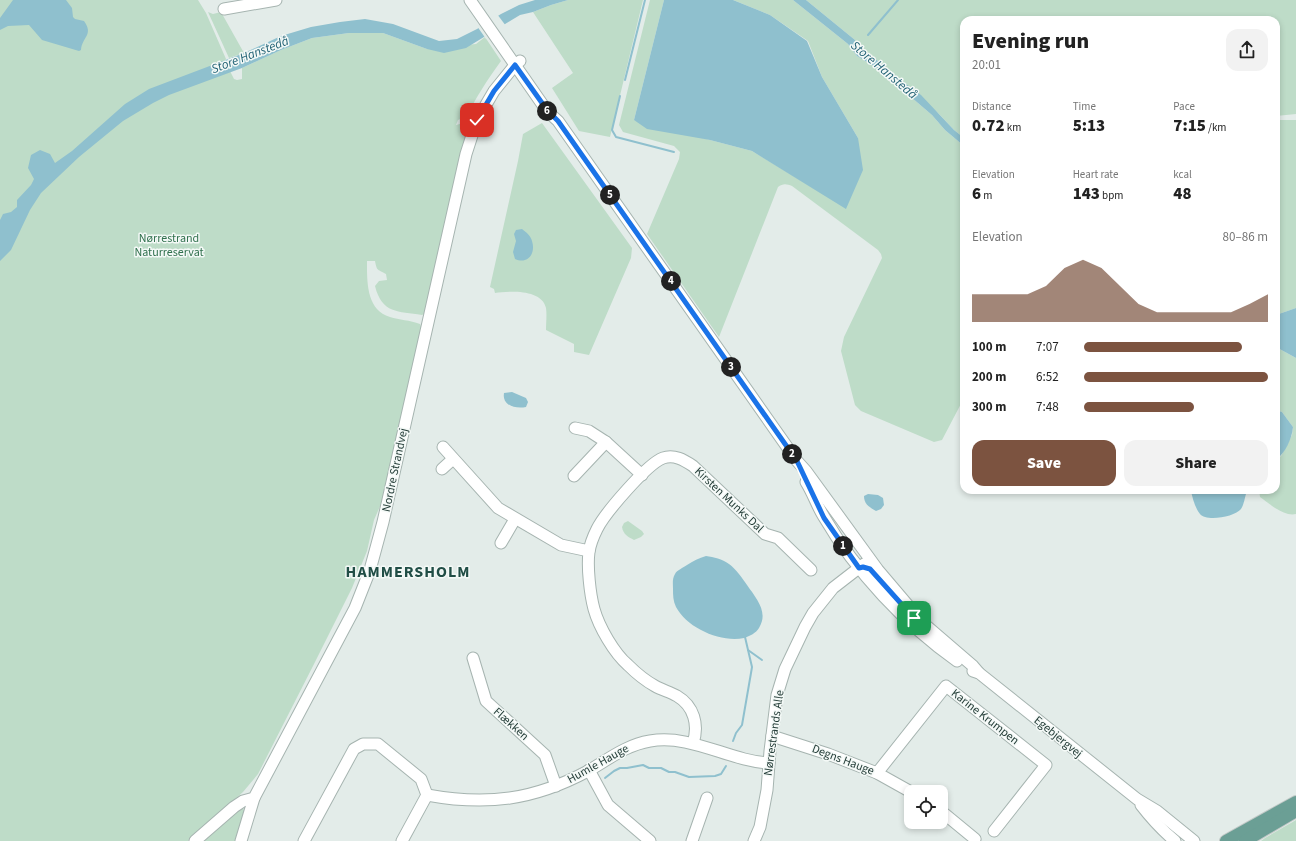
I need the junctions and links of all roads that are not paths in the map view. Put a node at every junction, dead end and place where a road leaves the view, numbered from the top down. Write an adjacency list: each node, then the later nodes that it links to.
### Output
1 (273, 0): 2 (street); 5 (street)
2 (276, 0)
3 (470, 0): 6 (street, Egebjergvej)
4 (478, 0): 6 (street, Egebjergvej)
5 (224, 9)
6 (485, 17): 7 (street, Egebjergvej)
7 (517, 63): 12 (street, Egebjergvej); 33 (street, Nordre Strandvej)
8 (575, 428): 9 (street)
9 (606, 442): 14 (street); 15 (street)
10 (443, 447): 11 (street)
11 (453, 459): 13 (street); 16 (street)
12 (797, 461): 19 (street, Egebjergvej); 20 (street, Egebjergvej)
13 (442, 469)
14 (642, 475): 18 (street, Kirsten Munks Dal); 21 (street, Kirsten Munks Dal)
15 (574, 476)
16 (516, 519): 17 (street); 18 (street)
17 (501, 544)
18 (589, 551): 26 (street, Kirsten Munks Dal)
19 (870, 560): 20 (street, Nørrestrands Alle); 22 (street, Egebjergvej)
20 (859, 568): 22 (street); 24 (street, Egebjergvej); 25 (street, Nørrestrands Alle)
21 (811, 570)
22 (923, 622): 24 (street, Egebjergvej)
23 (473, 658): 30 (street, Flækken)
24 (979, 673): 35 (street, Egebjergvej)
25 (772, 736): 27 (street, Nørrestrands Alle); 29 (street, Degns Hauge)
26 (693, 743): 27 (street, Humle Hauge); 28 (street, Humle Hauge)
27 (769, 763): 47 (street, Nørrestrands Alle)
28 (589, 770): 30 (street, Humle Hauge); 45 (street)
29 (877, 773): 31 (street, Degns Hauge); 39 (street, Karine Krumpen)
30 (556, 786): 32 (street, Humle Hauge)
31 (904, 788)
32 (427, 795): 43 (street); 44 (street)
33 (254, 798): 41 (street); 42 (street, Nordre Strandvej)
34 (707, 798): 46 (street)
35 (1137, 799): 48 (street, Egebjergvej); 49 (street, Egebjergvej)
36 (1296, 802): 50 (main road)
37 (1296, 811): 51 (main road)
38 (948, 817): 40 (street)
39 (994, 831)
40 (974, 840)
41 (195, 841)
42 (241, 841)
43 (304, 841)
44 (402, 841)
45 (650, 841)
46 (692, 841)
47 (754, 841)
48 (1175, 841)
49 (1194, 841)
50 (1226, 841)
51 (1245, 841)

